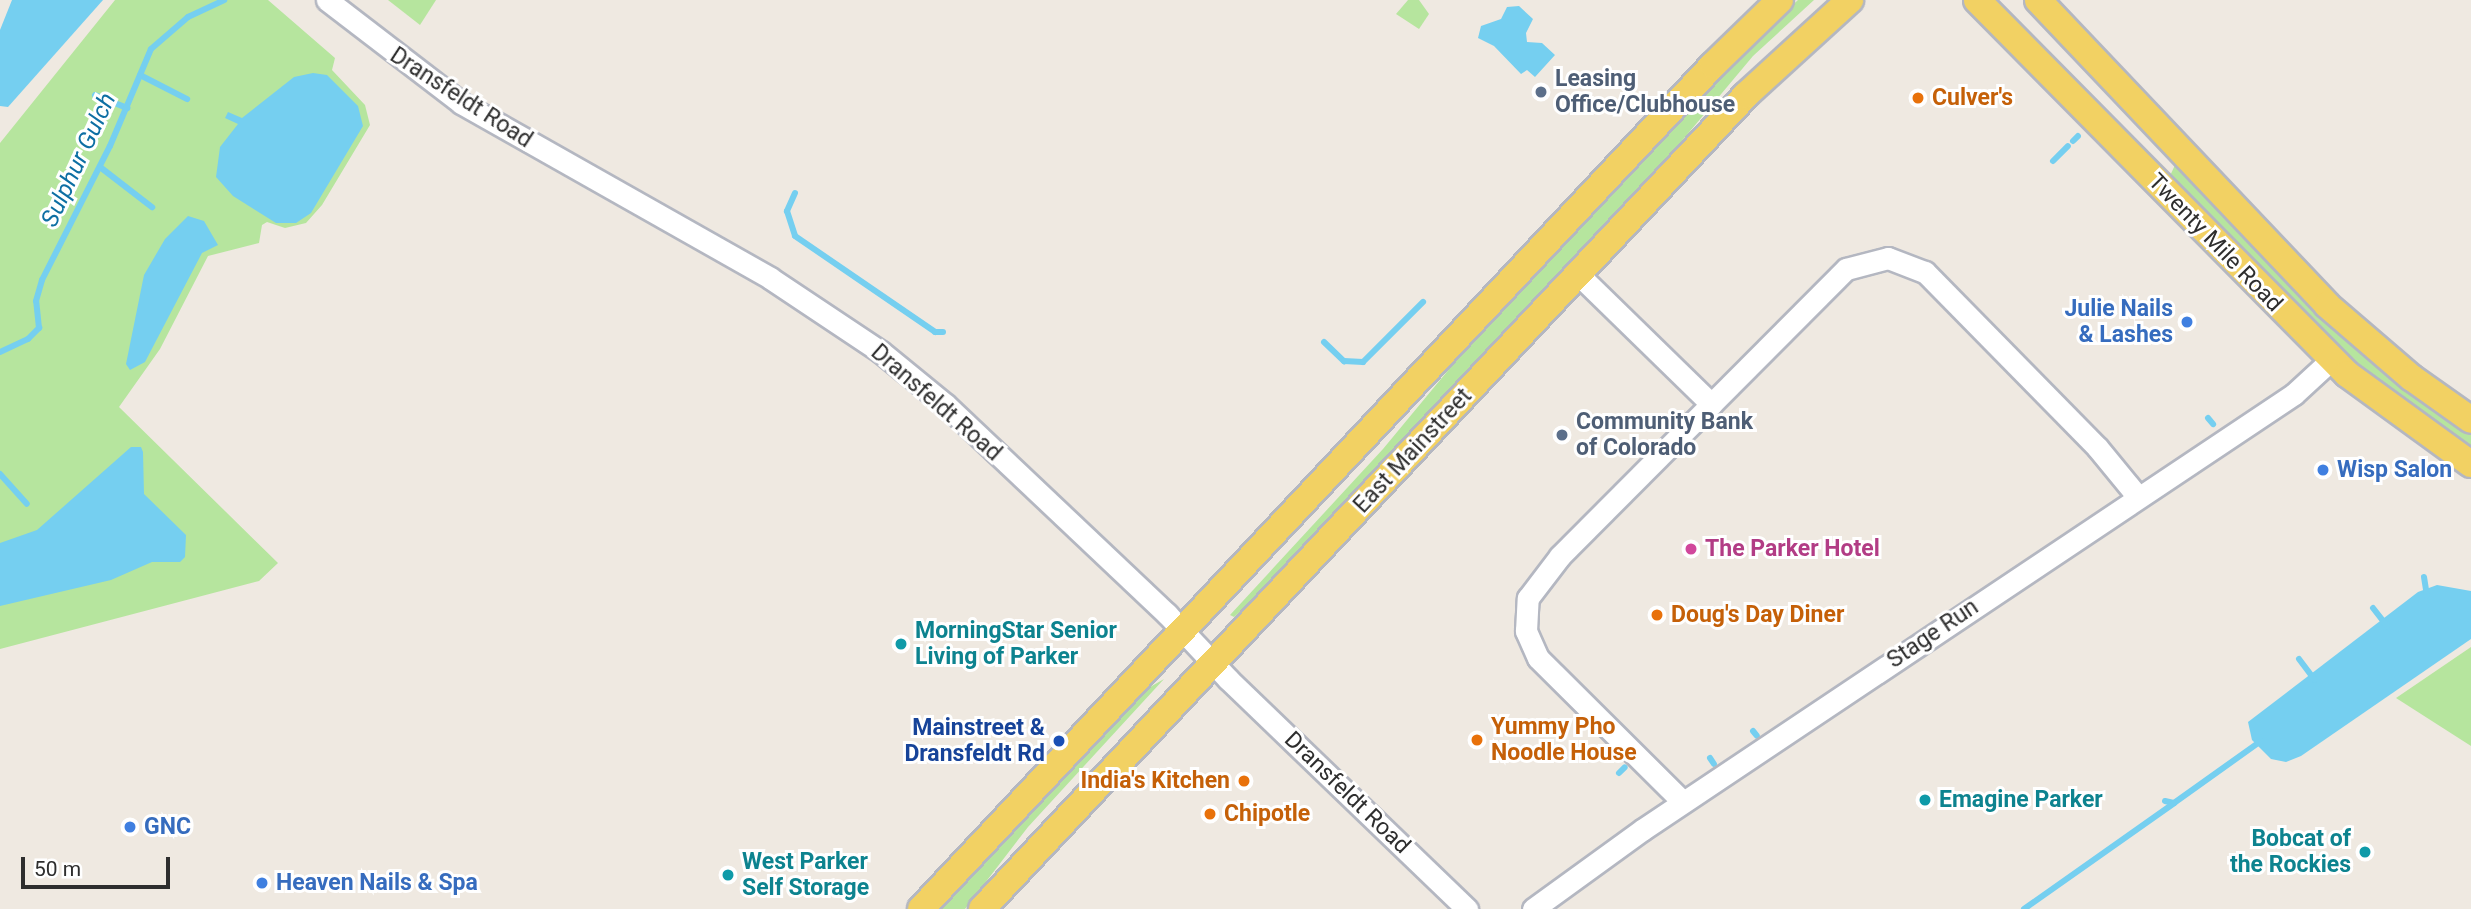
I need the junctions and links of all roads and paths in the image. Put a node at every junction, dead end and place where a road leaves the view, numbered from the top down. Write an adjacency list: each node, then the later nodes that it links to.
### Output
1 (327, 0): 12 (street, Dransfeldt Road)
2 (1780, 0): 12 (main road, East Mainstreet)
3 (1850, 0): 6 (main road, East Mainstreet)
4 (1977, 0): 7 (main road, Twenty Mile Road)
5 (2038, 0): 9 (main road, Twenty Mile Road)
6 (1579, 275): 8 (street); 13 (main road, East Mainstreet)
7 (2332, 359): 10 (main road, Twenty Mile Road); 11 (street, Stage Run)
8 (1711, 404): 11 (street); 14 (street)
9 (2471, 420)
10 (2471, 464)
11 (2138, 497): 14 (street, Stage Run)
12 (1183, 631): 13 (street, Dransfeldt Road); 15 (main road, East Mainstreet)
13 (1214, 664): 16 (main road, East Mainstreet); 17 (street, Dransfeldt Road)
14 (1683, 802): 18 (street, Stage Run)
15 (921, 909)
16 (982, 909)
17 (1467, 909)
18 (1533, 909)

